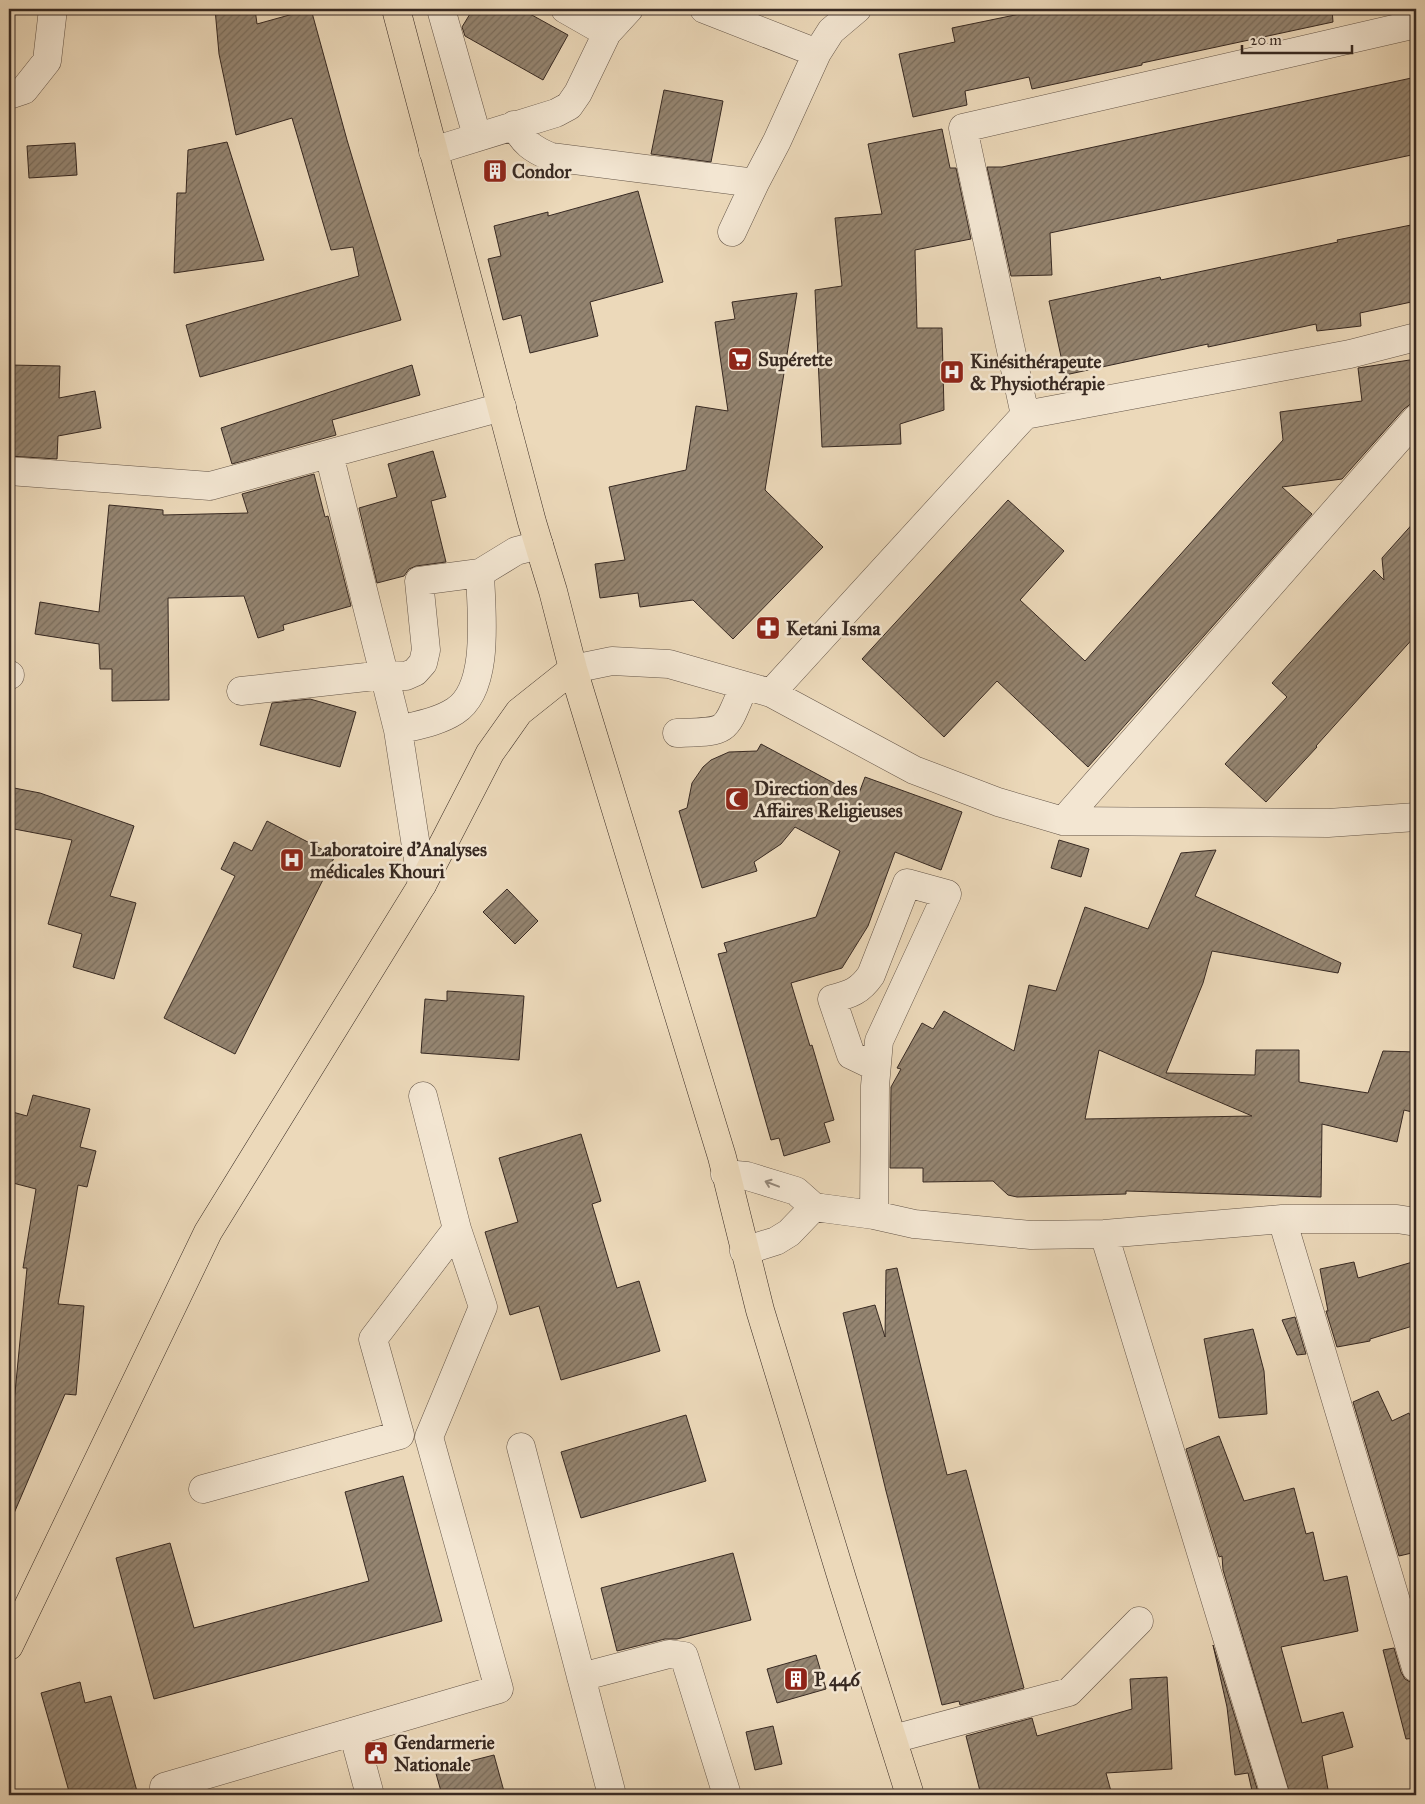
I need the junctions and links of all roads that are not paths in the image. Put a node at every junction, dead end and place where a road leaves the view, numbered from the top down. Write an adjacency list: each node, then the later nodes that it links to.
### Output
1 (53, 9): 11 (street)
2 (396, 9): 14 (main road)
3 (441, 9): 13 (street)
4 (565, 9): 9 (street)
5 (629, 9): 9 (street)
6 (704, 9): 10 (street)
7 (845, 11): 10 (street)
8 (1415, 32): 19 (street)
9 (608, 34): 12 (street)
10 (817, 53): 15 (street)
11 (9, 95)
12 (514, 125): 13 (street); 15 (street)
13 (477, 136): 14 (street)
14 (433, 151): 18 (main road)
15 (755, 183): 16 (street)
16 (732, 232)
17 (1416, 337): 19 (street)
18 (502, 407): 21 (street); 23 (main road)
19 (1025, 416): 29 (street)
20 (1416, 419): 33 (street)
21 (329, 454): 22 (street); 26 (street)
22 (9, 470)
23 (539, 545): 24 (street); 25 (main road)
24 (480, 573): 26 (street); 30 (street)
25 (573, 669): 27 (street); 34 (main road); 37 (main road)
26 (384, 675): 28 (street); 30 (street)
27 (744, 686): 29 (street); 31 (street)
28 (241, 691)
29 (771, 694): 33 (street)
30 (398, 730): 34 (street)
31 (676, 733)
32 (1416, 817): 33 (street)
33 (1064, 821)
34 (422, 885): 50 (main road)
35 (876, 1067): 35 (street); 39 (street)
36 (423, 1096): 42 (street)
37 (726, 1174): 38 (street, one-way to 37); 44 (main road)
38 (814, 1207): 39 (street); 44 (street)
39 (874, 1215): 43 (street)
40 (1282, 1219): 41 (street); 43 (street); 51 (street)
41 (1416, 1222)
42 (457, 1229): 45 (street); 46 (street)
43 (1104, 1234): 60 (street)
44 (744, 1251): 54 (main road)
45 (400, 1435): 46 (street); 48 (street)
46 (429, 1437): 53 (street)
47 (521, 1447): 52 (street)
48 (203, 1489)
49 (1139, 1621): 54 (street)
50 (9, 1646)
51 (1416, 1668)
52 (581, 1677): 57 (street); 58 (street)
53 (353, 1732): 55 (street); 56 (street)
54 (893, 1739): 59 (main road)
55 (167, 1795)
56 (370, 1795)
57 (612, 1795)
58 (727, 1795)
59 (910, 1795)
60 (1275, 1795)

